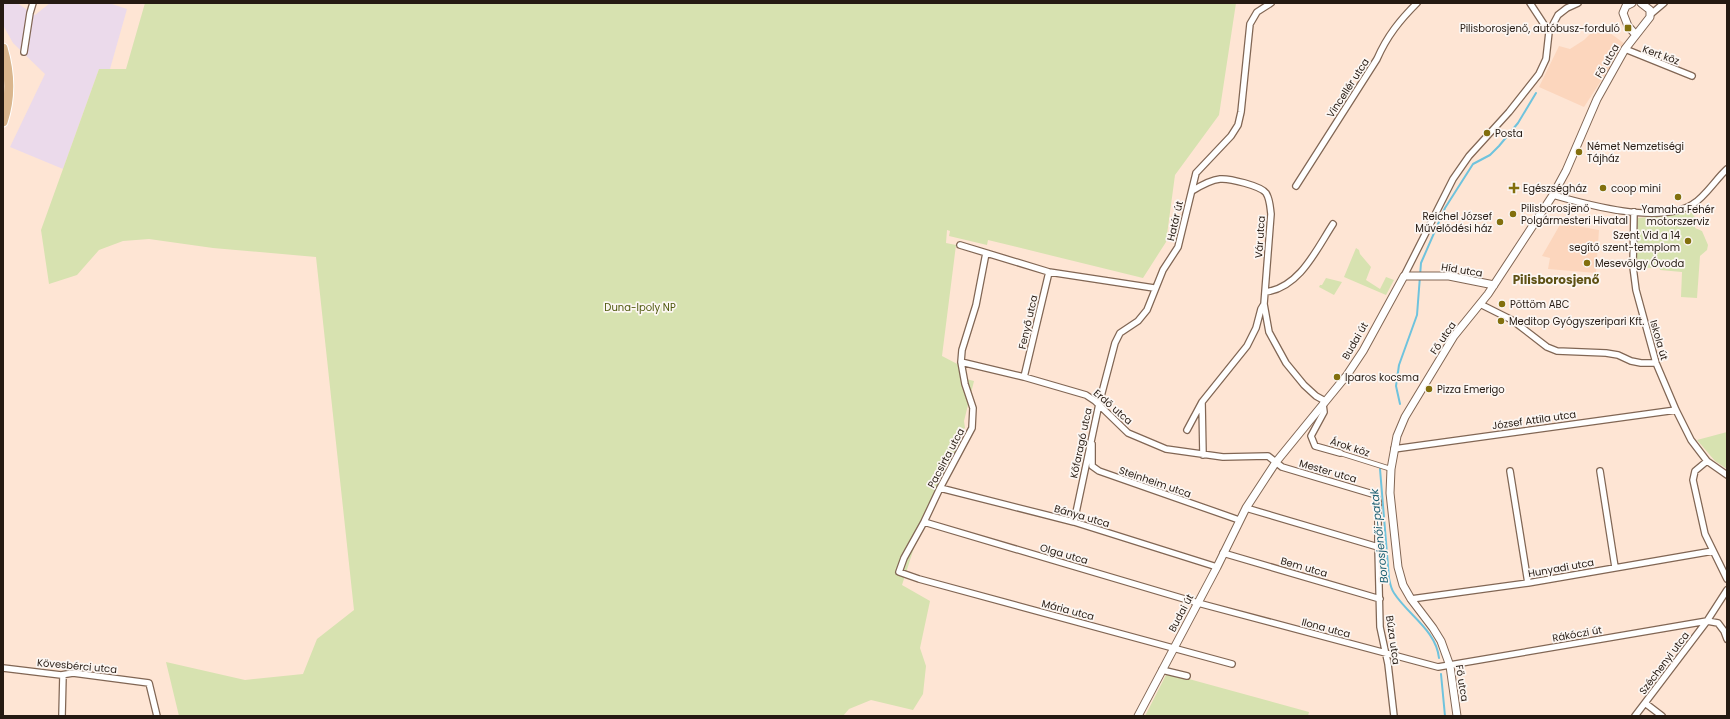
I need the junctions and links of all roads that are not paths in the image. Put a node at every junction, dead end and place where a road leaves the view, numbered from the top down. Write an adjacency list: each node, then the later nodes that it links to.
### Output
1 (33, 3): 15 (street)
2 (1271, 3): 20 (street, Határ út)
3 (1417, 3): 19 (street, Vincellér utca)
4 (1530, 3): 11 (street)
5 (1578, 3): 9 (street, Budai út)
6 (1628, 3): 12 (street)
7 (1641, 3): 10 (street)
8 (1664, 3): 10 (street, Fő utca)
9 (1566, 6): 11 (street, Budai út)
10 (1651, 14): 12 (street, Fő utca)
11 (1550, 32): 27 (street, Budai út)
12 (1636, 35): 14 (street, Fő utca)
13 (3, 48): 17 (main road)
14 (1625, 49): 16 (street, Kert köz); 21 (street, Fő utca)
15 (24, 52)
16 (1692, 76)
17 (3, 122)
18 (1727, 169): 22 (street)
19 (1296, 186)
20 (1192, 191): 29 (street, Határ út); 30 (street, Vár utca)
21 (1553, 195): 22 (street); 28 (street, Fő utca)
22 (1634, 212): 34 (street, Iskola út)
23 (1333, 224): 30 (street)
24 (960, 245): 25 (street)
25 (986, 253): 26 (street); 33 (street, Pacsirta utca)
26 (1049, 272): 29 (street); 35 (street, Fenyő utca)
27 (1404, 276): 28 (street, Híd utca); 37 (street, Budai út)
28 (1494, 285): 32 (street, Fő utca)
29 (1154, 288): 38 (street, Kőfaragó utca)
30 (1266, 292): 31 (street, Vár utca)
31 (1264, 304): 36 (street, Vár utca); 37 (street)
32 (1480, 304): 34 (street); 42 (street, Fő utca)
33 (962, 362): 35 (street, Erdő utca); 51 (street, Pacsirta utca)
34 (1656, 363): 39 (street, Iskola út)
35 (1024, 377): 38 (street, Erdő utca)
36 (1202, 402): 40 (street, Vár utca); 44 (street)
37 (1324, 402): 43 (street, Árok köz); 46 (street, Budai út)
38 (1098, 404): 41 (street, Kőfaragó utca); 44 (street, Erdő utca)
39 (1676, 410): 42 (street, József Attila utca); 45 (street, Iskola út)
40 (1187, 430)
41 (1091, 440): 54 (street, Steinheim utca); 56 (street, Kőfaragó utca)
42 (1394, 449): 47 (street, Fő utca)
43 (1340, 453): 47 (street, Árok köz)
44 (1203, 455): 46 (street, Erdő utca)
45 (1707, 461): 50 (street, Iskola út); 58 (street)
46 (1276, 462): 52 (street, Mester utca); 53 (street, Budai út)
47 (1391, 469): 67 (street, Fő utca)
48 (1510, 471): 64 (street)
49 (1600, 471): 61 (street)
50 (1727, 474)
51 (940, 488): 55 (street, Pacsirta utca); 56 (street, Bánya utca)
52 (1376, 495): 57 (street, Búza utca)
53 (1246, 508): 54 (street, Budai út); 57 (street)
54 (1240, 520): 59 (street, Budai út)
55 (924, 522): 62 (street, Pacsirta utca); 68 (street, Olga utca)
56 (1074, 522): 60 (street, Bánya utca)
57 (1378, 547): 66 (street, Búza utca)
58 (1713, 551): 61 (street, Hunyadi utca); 63 (street)
59 (1223, 553): 60 (street, Budai út); 66 (street, Bem utca)
60 (1217, 567): 68 (street, Budai út)
61 (1614, 567): 64 (street, Hunyadi utca)
62 (899, 572): 71 (street, Mária utca)
63 (1727, 579)
64 (1528, 583): 67 (street, Hunyadi utca)
65 (1727, 590): 69 (street, Széchenyi utca)
66 (1380, 599): 72 (street, Búza utca)
67 (1411, 599): 74 (street, Fő utca)
68 (1198, 602): 71 (street, Budai út); 72 (street, Ilona utca)
69 (1707, 621): 70 (street); 74 (street, Rákóczi út); 79 (street, Széchenyi utca)
70 (1727, 639)
71 (1173, 648): 73 (street, Mária utca); 76 (street, Budai út)
72 (1385, 653): 74 (street, Ilona utca); 83 (street, Búza utca)
73 (1232, 664)
74 (1450, 666): 84 (street, Fő utca)
75 (3, 668): 77 (street, Kövesbérci utca)
76 (1162, 670): 78 (street); 82 (street, Budai út)
77 (63, 675): 80 (street); 81 (street, Kövesbérci utca)
78 (1187, 676)
79 (1645, 703): 85 (street, Széchenyi utca); 86 (street)
80 (62, 716)
81 (157, 716)
82 (1138, 716)
83 (1394, 716)
84 (1457, 716)
85 (1635, 716)
86 (1662, 716)

